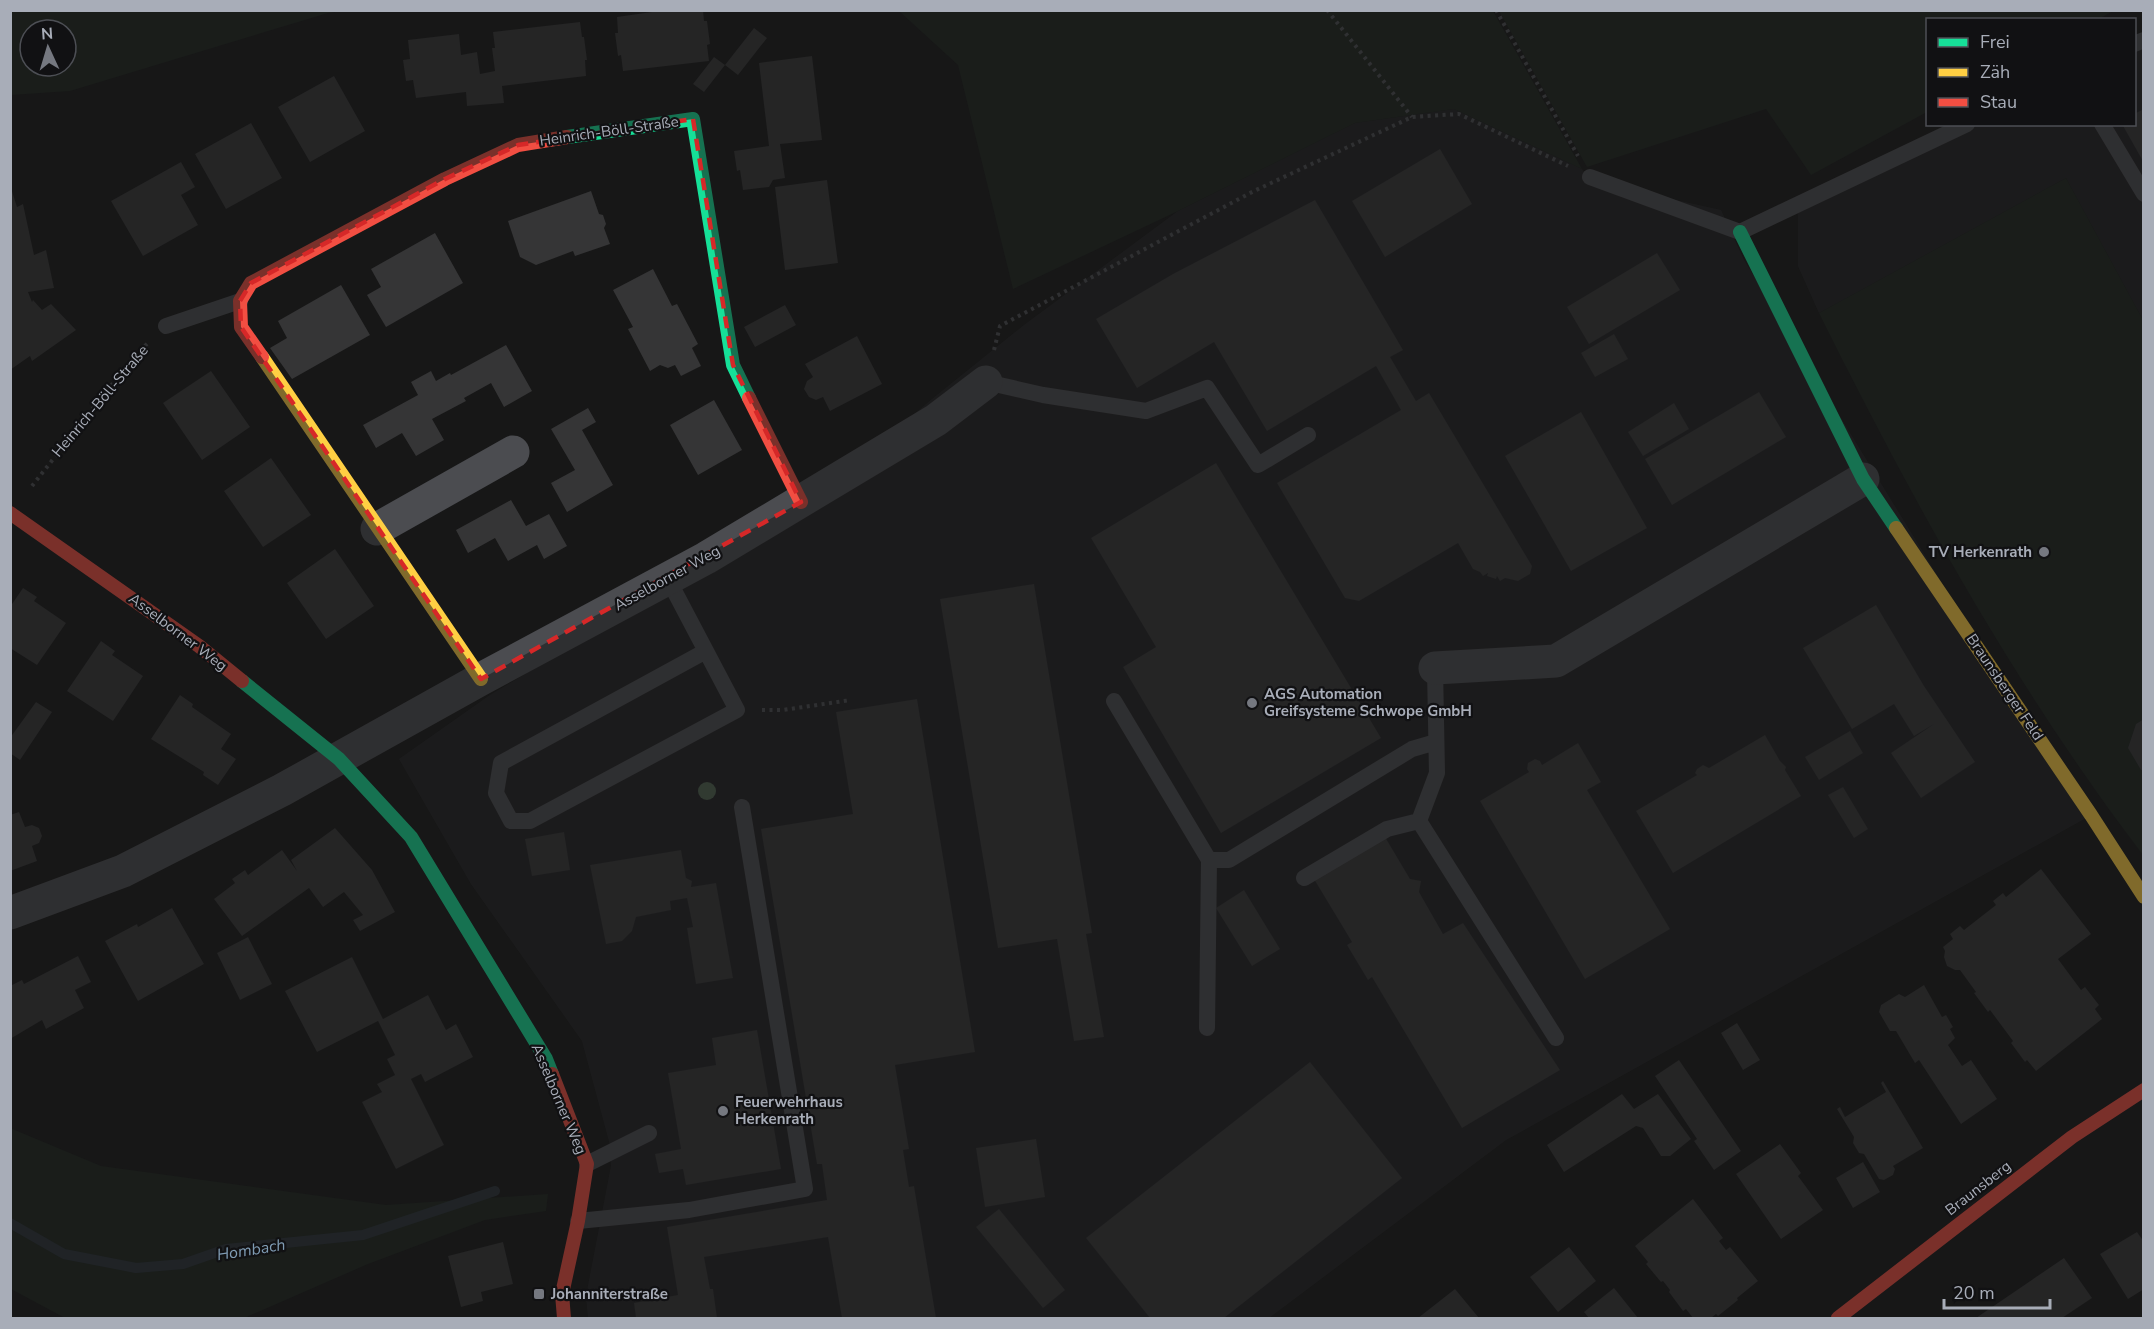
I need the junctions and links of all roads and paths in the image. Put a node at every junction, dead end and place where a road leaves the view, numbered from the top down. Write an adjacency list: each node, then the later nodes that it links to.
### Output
1 (1327, 10): 3 (path)
2 (1496, 10): 6 (path)
3 (1412, 117): 6 (path); 11 (path)
4 (1963, 126): 8 (lane)
5 (2103, 126): 7 (lane)
6 (1590, 177): 8 (lane)
7 (2144, 194)
8 (1740, 232): 14 (street, Braunsberger Feld)
9 (240, 301): 10 (lane); 15 (street, Heinrich-Böll-Straße); 17 (street)
10 (166, 326): 16 (path, Heinrich-Böll-Straße)
11 (986, 382): 12 (lane); 15 (street, Asselborner Weg)
12 (1308, 435)
13 (513, 452): 17 (street)
14 (1863, 479): 20 (street); 31 (street, Braunsberger Feld)
15 (801, 502): 18 (street, Asselborner Weg)
16 (12, 513): 26 (street, Asselborner Weg)
17 (377, 529): 21 (street)
18 (668, 579): 19 (lane); 21 (street, Asselborner Weg)
19 (706, 651): 24 (lane); 24 (lane)
20 (1435, 668): 25 (lane)
21 (481, 679): 26 (street, Asselborner Weg)
22 (851, 700): 24 (path)
23 (1114, 701): 29 (lane)
24 (737, 710)
25 (1436, 742): 28 (lane); 29 (lane)
26 (339, 759): 32 (street, Asselborner Weg); 37 (street, Asselborner Weg)
27 (742, 807): 38 (lane)
28 (1419, 820): 30 (lane); 34 (lane)
29 (1209, 860): 33 (lane)
30 (1304, 878)
31 (2144, 897)
32 (10, 913)
33 (1207, 1028)
34 (1556, 1038)
35 (2144, 1090): 40 (street, Braunsberg)
36 (649, 1133): 37 (lane)
37 (587, 1164): 38 (street, Asselborner Weg)
38 (578, 1221): 39 (street, Asselborner Weg)
39 (564, 1318)
40 (1838, 1318)

